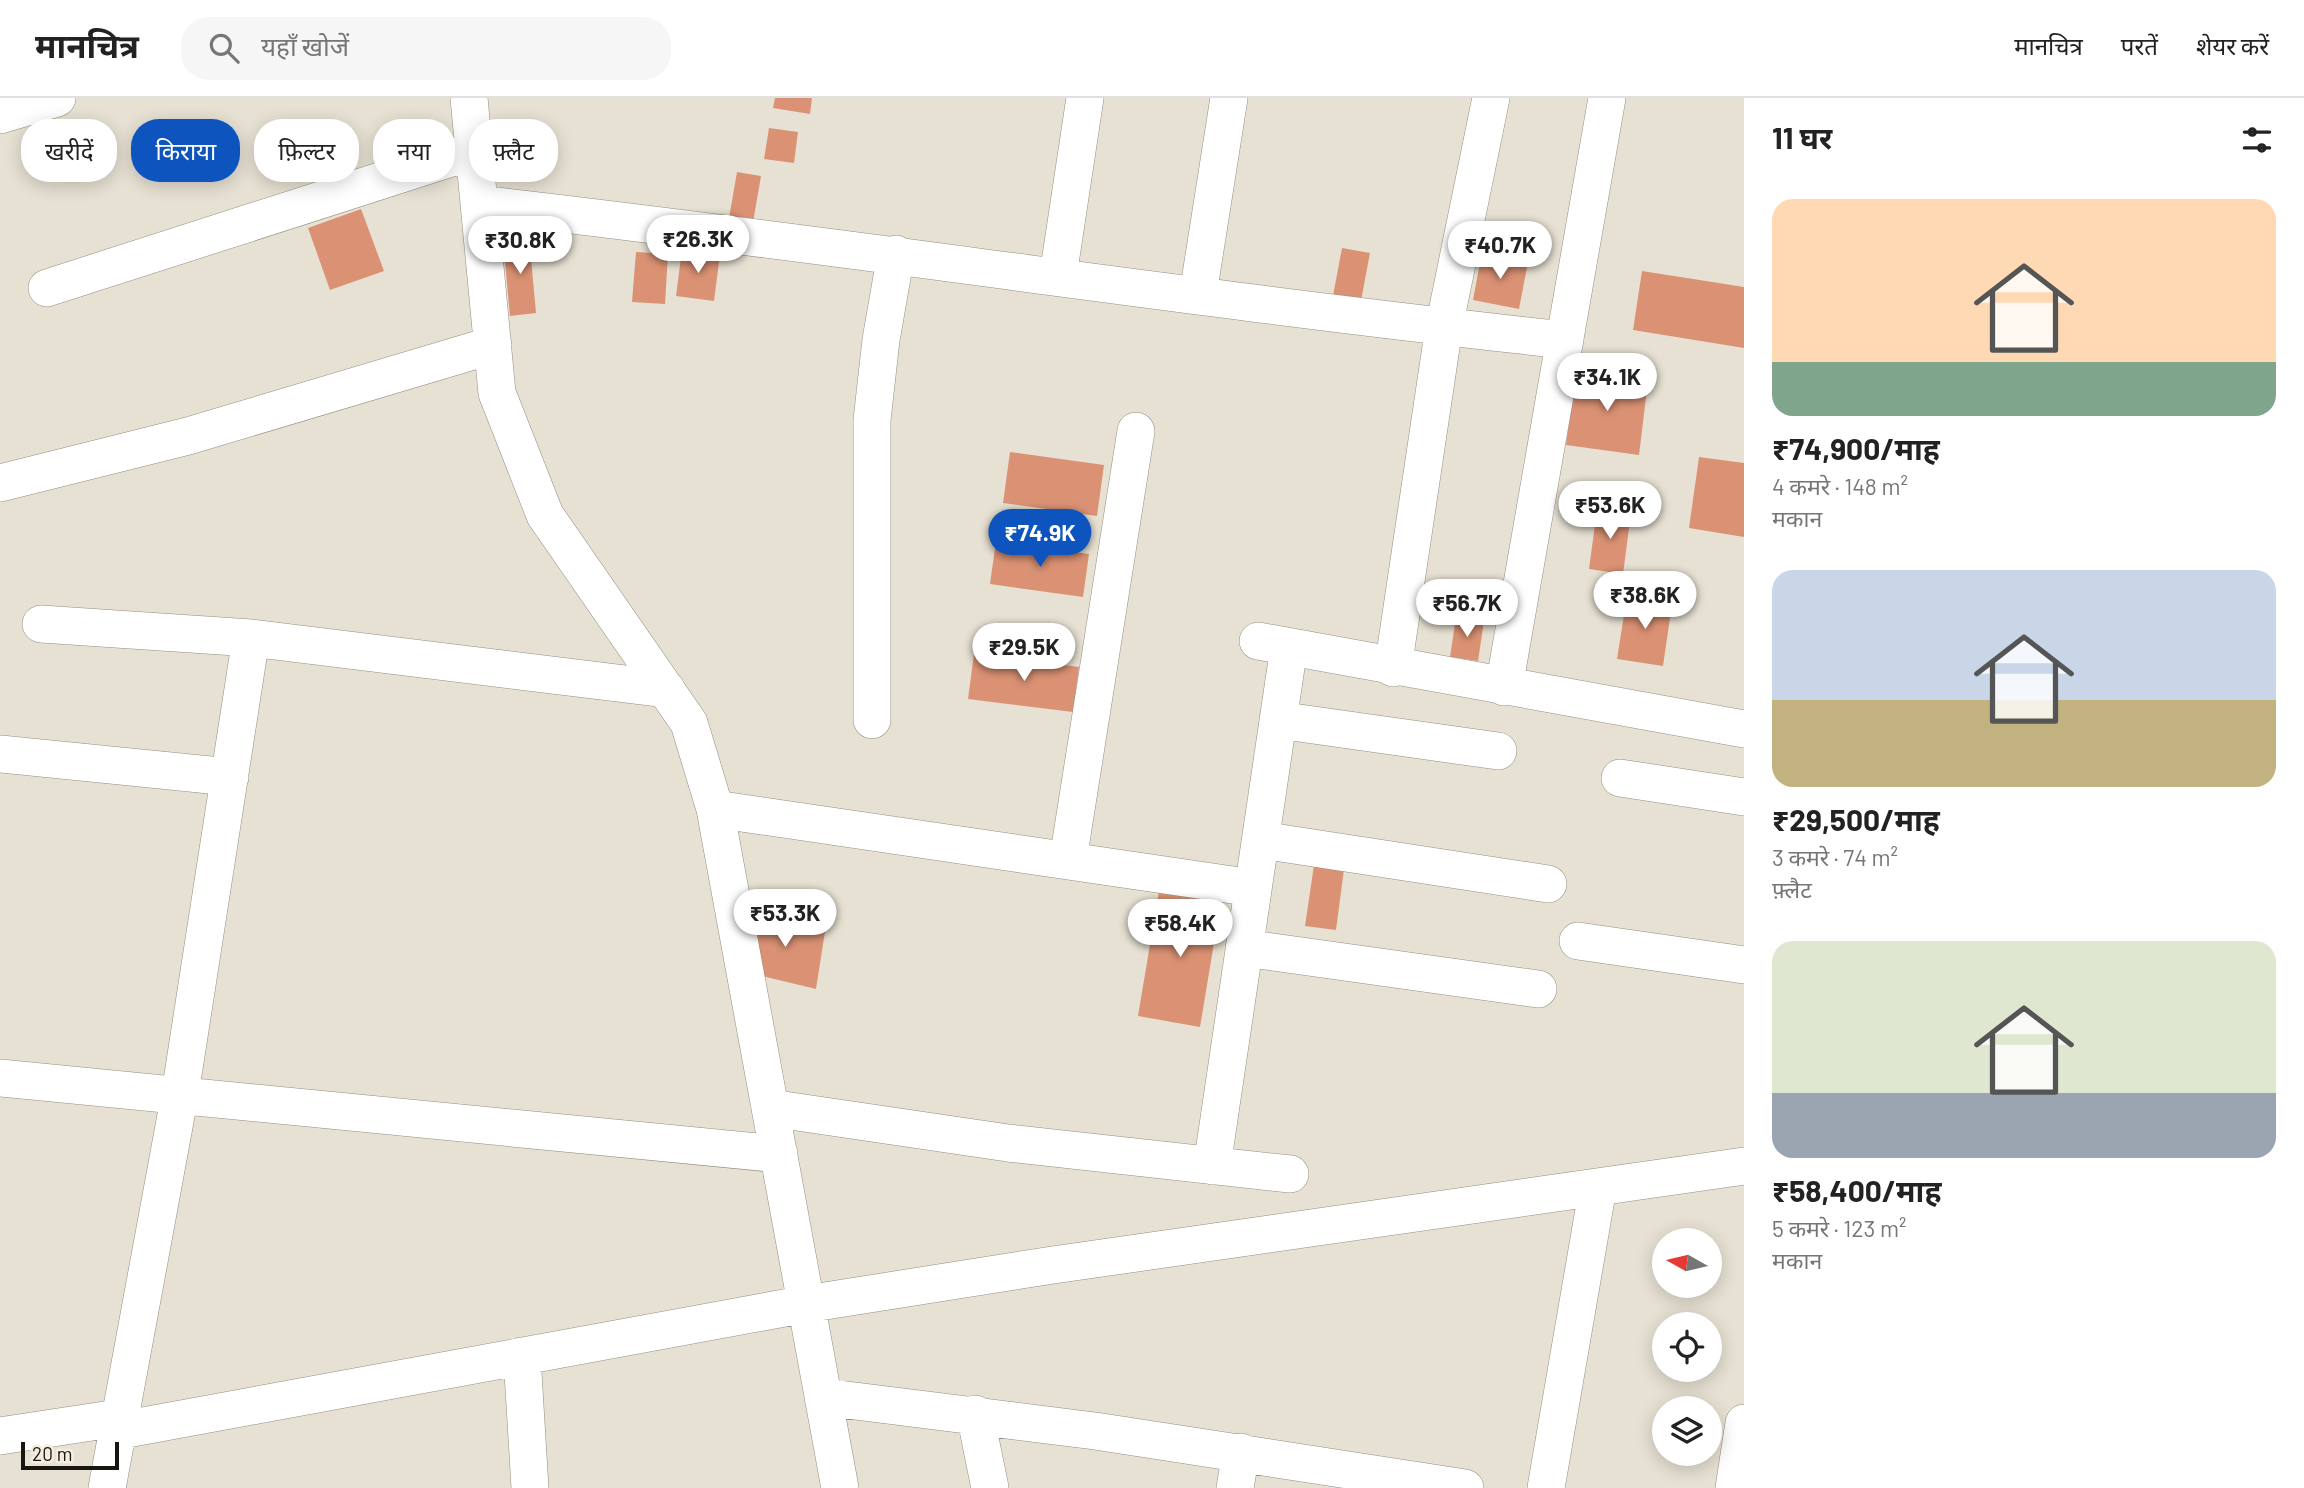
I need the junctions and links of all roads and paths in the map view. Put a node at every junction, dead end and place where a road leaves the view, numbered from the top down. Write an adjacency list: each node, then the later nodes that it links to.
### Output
1 (57, 98): 7 (street)
2 (469, 98): 8 (street)
3 (1085, 98): 13 (street)
4 (1229, 98): 15 (street)
5 (1491, 98): 16 (street)
6 (1608, 98): 17 (street)
7 (0, 115)
8 (471, 119)
9 (469, 153): 14 (street)
10 (477, 182): 11 (street)
11 (479, 204): 12 (street); 18 (street)
12 (896, 254): 13 (street); 26 (street)
13 (1058, 276): 15 (street)
14 (47, 288)
15 (1198, 294): 16 (street)
16 (1444, 327): 17 (street); 23 (street)
17 (1565, 340): 24 (street)
18 (493, 345): 20 (street); 25 (street)
19 (1136, 431): 36 (street)
20 (0, 483)
21 (41, 624): 22 (street)
22 (251, 638): 25 (street); 31 (street)
23 (1394, 668): 24 (street); 27 (street)
24 (1504, 687): 28 (street)
25 (666, 689): 34 (street)
26 (872, 720)
27 (1278, 720): 29 (street); 35 (street)
28 (1744, 729)
29 (1498, 751)
30 (0, 754): 31 (street)
31 (230, 777): 44 (street)
32 (1620, 778): 33 (street)
33 (1744, 797)
34 (715, 809): 36 (street); 45 (street)
35 (1261, 840): 37 (street); 38 (street)
36 (1068, 860): 38 (street)
37 (1548, 884)
38 (1253, 888): 40 (street)
39 (1578, 941): 41 (street)
40 (1244, 948): 42 (street); 47 (street)
41 (1744, 965)
42 (1538, 989)
43 (0, 1078): 44 (street)
44 (180, 1094): 46 (street); 56 (street)
45 (771, 1108): 46 (street); 47 (street)
46 (779, 1154): 51 (street)
47 (1212, 1166): 49 (street)
48 (1744, 1166): 50 (street)
49 (1290, 1174)
50 (1598, 1187): 51 (street); 65 (street)
51 (806, 1304): 52 (street); 53 (street)
52 (522, 1356): 56 (street); 60 (street)
53 (823, 1398): 54 (street); 61 (street)
54 (975, 1414): 58 (street); 62 (street)
55 (1744, 1423): 66 (street)
56 (117, 1424): 57 (street); 59 (street)
57 (0, 1436)
58 (1241, 1452): 63 (street); 64 (street)
59 (107, 1488)
60 (530, 1488)
61 (840, 1488)
62 (990, 1488)
63 (1235, 1488)
64 (1465, 1488)
65 (1546, 1488)
66 (1734, 1488)

